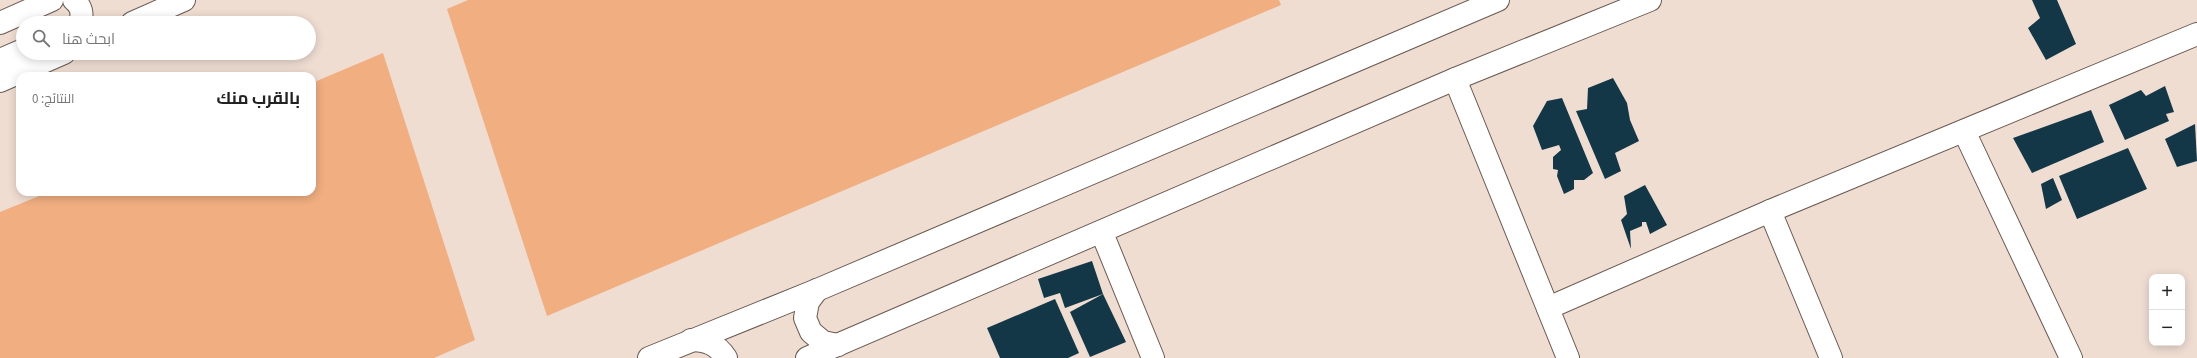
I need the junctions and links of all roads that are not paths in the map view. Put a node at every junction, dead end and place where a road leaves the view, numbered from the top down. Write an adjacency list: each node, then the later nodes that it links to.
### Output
1 (52, 0): 8 (street)
2 (74, 0): 6 (street)
3 (184, 0): 7 (street)
4 (1498, 0): 20 (street)
5 (1650, 0): 15 (street)
6 (81, 16)
7 (148, 16)
8 (0, 23)
9 (2197, 34): 17 (street)
10 (16, 53): 11 (street)
11 (0, 60)
12 (48, 60): 13 (street)
13 (21, 72)
14 (16, 74): 16 (street)
15 (1455, 79): 19 (street); 21 (street)
16 (0, 81)
17 (1964, 131): 18 (street); 30 (street)
18 (1770, 211): 21 (street); 29 (street)
19 (1102, 233): 23 (street); 27 (street)
20 (817, 290): 22 (street); 23 (street)
21 (1548, 308): 28 (street)
22 (691, 340): 24 (street); 25 (street)
23 (838, 345): 26 (street)
24 (649, 358)
25 (726, 358)
26 (807, 358)
27 (1153, 358)
28 (1568, 358)
29 (1831, 358)
30 (2071, 358)

